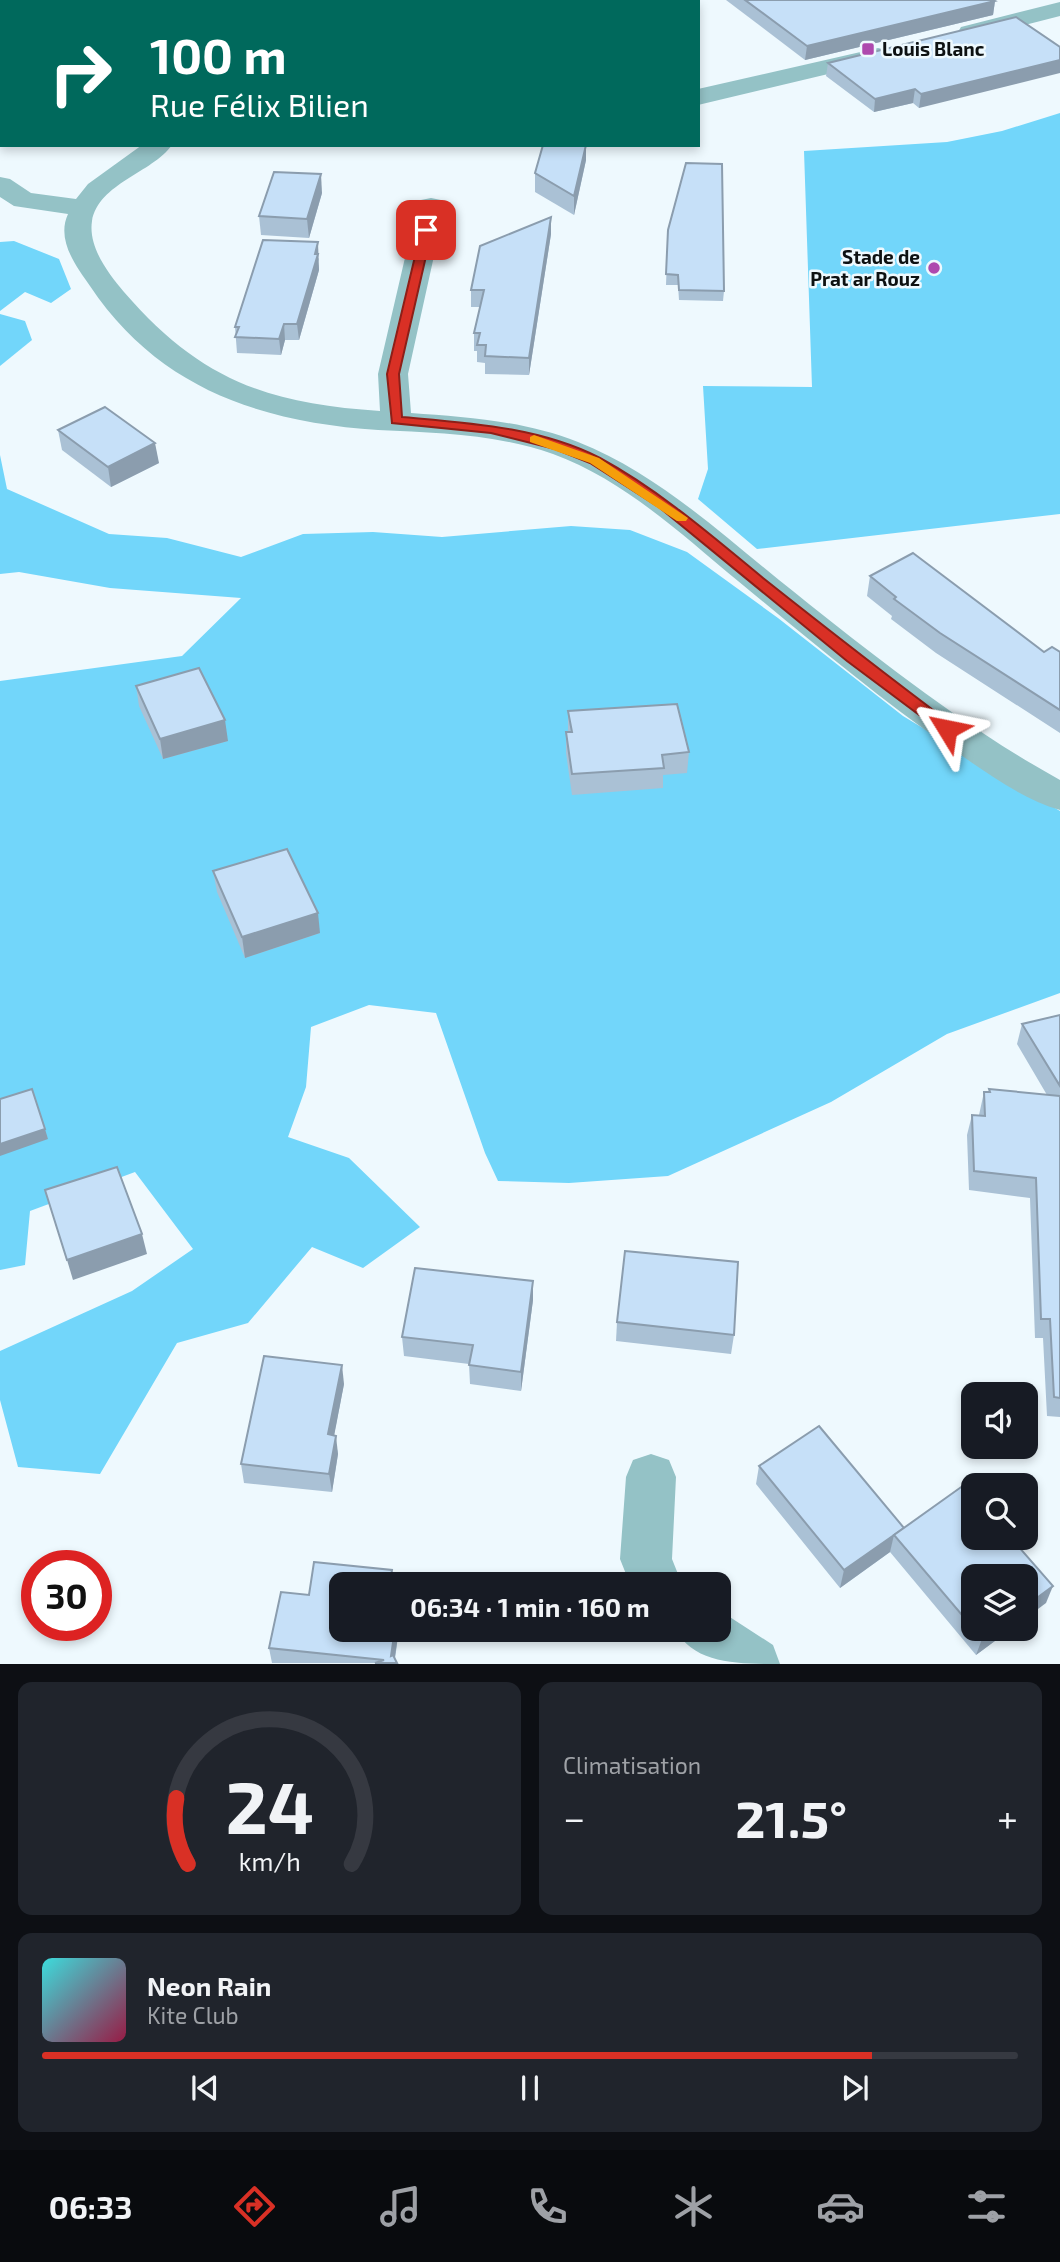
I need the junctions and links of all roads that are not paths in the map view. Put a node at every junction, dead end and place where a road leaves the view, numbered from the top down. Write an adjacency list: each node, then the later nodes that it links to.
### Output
1 (1060, 9): 2 (street)
2 (947, 38)
3 (906, 48): 4 (street)
4 (700, 97)
5 (156, 147): 8 (street)
6 (0, 185): 8 (street)
7 (432, 206): 9 (street)
8 (83, 208): 9 (street)
9 (396, 421): 10 (street)
10 (1054, 786)
11 (651, 1477): 12 (street)
12 (651, 1572)
13 (721, 1642): 14 (street)
14 (754, 1664)

